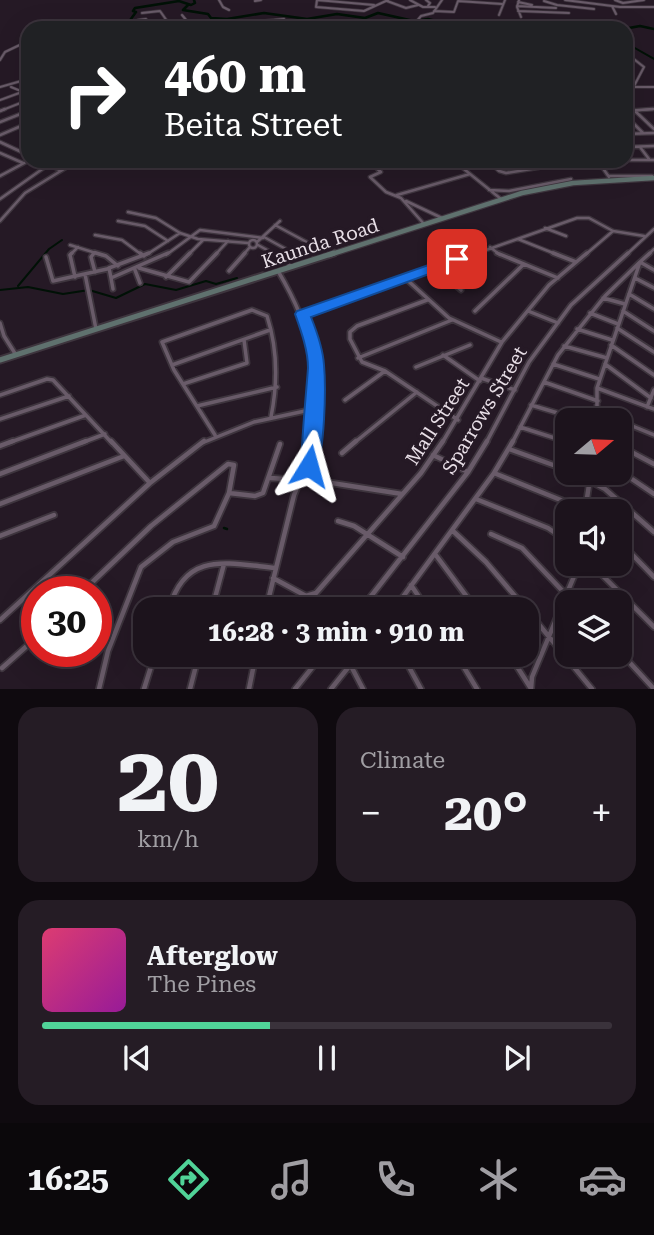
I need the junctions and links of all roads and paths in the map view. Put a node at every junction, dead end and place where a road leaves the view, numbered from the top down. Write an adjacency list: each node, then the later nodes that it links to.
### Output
1 (219, 0): 28 (street)
2 (261, 0): 16 (street)
3 (317, 0): 19 (street); 19 (street)
4 (378, 0): 5 (street)
5 (386, 0): 19 (street); 20 (street)
6 (410, 0): 20 (street)
7 (426, 0): 22 (street)
8 (442, 0): 26 (street)
9 (505, 0): 18 (street)
10 (565, 0): 21 (street)
11 (605, 0): 21 (street)
12 (615, 0): 14 (street)
13 (544, 1): 25 (street)
14 (645, 1): 15 (street)
15 (651, 1)
16 (255, 2)
17 (518, 2): 25 (street); 29 (street)
18 (502, 4): 26 (street); 35 (street)
19 (376, 5)
20 (418, 5): 22 (street)
21 (599, 5): 23 (street); 27 (street)
22 (428, 6): 26 (street)
23 (612, 6): 24 (street); 33 (street)
24 (654, 7)
25 (556, 8): 27 (street); 29 (street); 31 (street); 37 (street)
26 (435, 9): 44 (street)
27 (594, 9): 32 (street)
28 (229, 10)
29 (518, 10): 36 (street)
30 (142, 13): 41 (street)
31 (569, 13)
32 (589, 14)
33 (616, 14)
34 (182, 15): 42 (street)
35 (499, 15)
36 (521, 16)
37 (551, 17)
38 (284, 19): 43 (street)
39 (138, 20): 40 (street)
40 (148, 21)
41 (167, 21)
42 (187, 21)
43 (258, 21)
44 (417, 21)
45 (21, 44): 47 (street)
46 (633, 58): 51 (street)
47 (0, 60)
48 (21, 82): 49 (street)
49 (9, 86): 50 (street); 53 (street)
50 (0, 87)
51 (634, 87): 52 (street)
52 (654, 87)
53 (21, 92)
54 (21, 92): 55 (street)
55 (1, 98)
56 (21, 103): 59 (street)
57 (654, 109): 58 (street)
58 (634, 110): 64 (street)
59 (0, 111)
60 (21, 114): 61 (street)
61 (0, 122)
62 (633, 123): 65 (street)
63 (21, 126): 67 (street)
64 (654, 131): 65 (street)
65 (643, 133): 66 (street)
66 (633, 134)
67 (0, 135)
68 (0, 142): 72 (street)
69 (654, 146): 71 (street)
70 (633, 147): 71 (street)
71 (640, 147): 77 (street)
72 (21, 151)
73 (0, 153): 74 (street)
74 (6, 156): 75 (street); 78 (street)
75 (0, 159)
76 (633, 160): 77 (street)
77 (652, 160)
78 (21, 162)
79 (21, 164): 90 (street)
80 (44, 168): 100 (street)
81 (55, 168): 88 (street)
82 (64, 168): 88 (street)
83 (376, 168): 98 (street)
84 (463, 168): 89 (street)
85 (496, 168): 86 (street)
86 (537, 168)
87 (603, 168): 93 (street)
88 (60, 170): 104 (street)
89 (470, 174): 97 (street); 98 (street)
90 (0, 176)
91 (654, 176): 92 (main road, Kaunda Road)
92 (626, 177): 93 (main road, Kaunda Road); 93 (street)
93 (609, 178): 95 (main road, Kaunda Road)
94 (571, 179): 95 (street)
95 (549, 185): 96 (main road, Kaunda Road)
96 (540, 187): 97 (street); 101 (main road, Kaunda Road)
97 (489, 190): 101 (street)
98 (395, 195): 99 (street)
99 (401, 198): 103 (street); 107 (street)
100 (0, 199)
101 (501, 199): 103 (main road, Kaunda Road)
102 (128, 212): 112 (street)
103 (442, 218): 107 (main road, Kaunda Road)
104 (0, 220)
105 (118, 221): 120 (street)
106 (280, 221): 108 (street)
107 (424, 224): 137 (main road, Kaunda Road)
108 (275, 225): 117 (street); 125 (street)
109 (545, 228): 111 (street); 114 (street); 118 (street)
110 (654, 229): 115 (street, Sparrows Street)
111 (613, 231): 115 (street); 133 (street, Mall Street)
112 (180, 233): 116 (street); 120 (street)
113 (95, 235): 131 (street)
114 (566, 236)
115 (644, 236): 168 (street, Sparrows Street)
116 (191, 237): 117 (street); 119 (street); 140 (street)
117 (263, 237): 122 (street); 130 (street)
118 (516, 238): 127 (street); 133 (street)
119 (203, 240): 121 (street); 147 (street)
120 (168, 241): 131 (street)
121 (229, 241): 124 (street); 147 (street)
122 (257, 244): 124 (street); 137 (street)
123 (70, 245): 126 (street)
124 (248, 245): 142 (street)
125 (314, 246)
126 (78, 247): 129 (street); 146 (street)
127 (490, 247): 135 (street); 138 (street)
128 (653, 250): 134 (street)
129 (95, 252): 136 (street); 144 (street)
130 (293, 253)
131 (144, 256): 136 (street)
132 (46, 257): 146 (street)
133 (576, 262): 150 (street, Mall Street)
134 (640, 262): 141 (street); 151 (street); 157 (street)
135 (524, 264): 150 (street); 163 (street)
136 (118, 266): 139 (street)
137 (292, 267): 143 (main road, Kaunda Road)
138 (435, 268): 149 (street); 155 (street)
139 (107, 269): 144 (street); 148 (street)
140 (137, 269): 147 (street); 148 (street); 152 (street)
141 (654, 270)
142 (229, 271)
143 (278, 271): 165 (street); 171 (main road, Kaunda Road)
144 (95, 272): 145 (street)
145 (85, 274): 146 (street); 171 (street)
146 (75, 277)
147 (166, 277)
148 (111, 278): 154 (street)
149 (405, 278): 158 (street); 165 (street)
150 (558, 278): 161 (street, Mall Street)
151 (635, 278): 153 (street); 156 (street)
152 (140, 283)
153 (654, 288)
154 (113, 289)
155 (461, 290)
156 (629, 294): 159 (street); 160 (street)
157 (603, 298): 159 (street); 164 (street)
158 (427, 300): 166 (street); 182 (street)
159 (625, 305): 162 (street)
160 (654, 309)
161 (528, 311): 168 (street); 175 (street, Mall Street)
162 (623, 311): 169 (street); 173 (street)
163 (475, 312)
164 (590, 313): 169 (street); 170 (street)
165 (303, 314): 208 (street)
166 (452, 320): 175 (street); 182 (street)
167 (0, 323): 180 (street)
168 (558, 323): 196 (street, Sparrows Street)
169 (617, 326): 176 (street); 179 (street)
170 (577, 329): 176 (street); 178 (street)
171 (96, 330): 180 (main road, Kaunda Road)
172 (271, 330): 174 (street); 186 (street); 194 (street)
173 (654, 331)
174 (244, 340): 186 (street); 193 (street)
175 (502, 342): 191 (street, Mall Street)
176 (611, 343): 184 (street); 189 (street)
177 (470, 345): 181 (street)
178 (564, 346): 184 (street); 185 (street)
179 (654, 352)
180 (16, 355): 183 (main road, Kaunda Road)
181 (443, 355): 187 (street); 191 (street)
182 (358, 358): 188 (street)
183 (0, 360)
184 (606, 361): 190 (street); 201 (street)
185 (554, 364): 190 (street); 192 (street)
186 (172, 365): 193 (street)
187 (416, 367)
188 (385, 371): 198 (street); 202 (street)
189 (654, 375)
190 (600, 379): 195 (street)
191 (480, 380): 196 (street); 214 (street, Mall Street)
192 (544, 382): 203 (street); 204 (street)
193 (183, 384): 205 (street)
194 (277, 387): 205 (street); 212 (street)
195 (597, 388): 203 (street); 206 (street)
196 (515, 390): 230 (street, Sparrows Street)
197 (654, 390): 201 (street)
198 (417, 392): 214 (street); 225 (street)
199 (0, 395): 200 (street)
200 (69, 396): 211 (street); 213 (street)
201 (651, 398): 206 (street)
202 (345, 400)
203 (598, 401): 207 (street)
204 (531, 405): 210 (street); 216 (street)
205 (197, 407): 219 (street)
206 (647, 407): 209 (street)
207 (598, 408)
208 (314, 410): 212 (street); 235 (street)
209 (654, 410)
210 (555, 412)
211 (86, 415): 217 (street); 222 (street)
212 (271, 417): 219 (street)
213 (0, 419)
214 (458, 420): 226 (street, Mall Street)
215 (632, 426): 218 (street)
216 (520, 427): 220 (street); 223 (street)
217 (105, 434): 227 (street); 232 (street)
218 (654, 435)
219 (215, 436): 236 (street)
220 (555, 438)
221 (280, 444): 233 (street)
222 (0, 446)
223 (509, 449): 229 (street); 231 (street)
224 (632, 452): 228 (street)
225 (342, 453)
226 (433, 455): 230 (street); 239 (street, Mall Street)
227 (124, 456): 236 (street); 243 (street)
228 (654, 464)
229 (555, 466)
230 (468, 472): 254 (street, Sparrows Street)
231 (494, 473): 241 (street); 242 (street)
232 (0, 474)
233 (270, 478): 235 (street); 238 (street)
234 (632, 479): 240 (street)
235 (304, 480): 239 (street); 256 (street)
236 (150, 483): 271 (street)
237 (597, 485): 247 (street)
238 (229, 493): 257 (street); 288 (street)
239 (402, 494): 250 (street, Mall Street)
240 (654, 494)
241 (476, 499): 246 (street); 248 (street)
242 (557, 499)
243 (0, 504)
244 (54, 515): 251 (street)
245 (338, 521): 250 (street)
246 (453, 531): 252 (street); 270 (street)
247 (654, 532)
248 (555, 533)
249 (491, 534): 262 (street)
250 (367, 535): 254 (street); 260 (street, Mall Street)
251 (0, 536)
252 (435, 554): 261 (street); 269 (street)
253 (632, 554): 259 (street)
254 (403, 557): 266 (street, Sparrows Street)
255 (224, 564): 256 (street); 263 (street); 264 (street)
256 (275, 568): 260 (street)
257 (99, 576)
258 (603, 576): 274 (street)
259 (654, 577)
260 (273, 578): 265 (street)
261 (411, 584): 267 (street); 268 (street)
262 (562, 590)
263 (173, 597)
264 (215, 597)
265 (269, 597)
266 (371, 597)
267 (402, 597)
268 (419, 597)
269 (467, 597)
270 (515, 597)
271 (0, 620)
272 (555, 620): 275 (street)
273 (539, 626): 275 (street)
274 (654, 627)
275 (548, 637): 297 (street); 298 (street)
276 (21, 651): 287 (street)
277 (632, 665): 299 (street)
278 (151, 667): 289 (street)
279 (196, 667): 290 (street)
280 (253, 667): 291 (street)
281 (313, 667): 292 (street)
282 (348, 667): 293 (street)
283 (351, 667): 294 (street)
284 (409, 667): 295 (street)
285 (464, 667): 296 (street)
286 (517, 667): 297 (street)
287 (2, 668)
288 (99, 689)
289 (144, 689)
290 (190, 689)
291 (249, 689)
292 (295, 689)
293 (331, 689)
294 (363, 689)
295 (421, 689)
296 (477, 689)
297 (531, 689)
298 (592, 689)
299 (654, 689)

